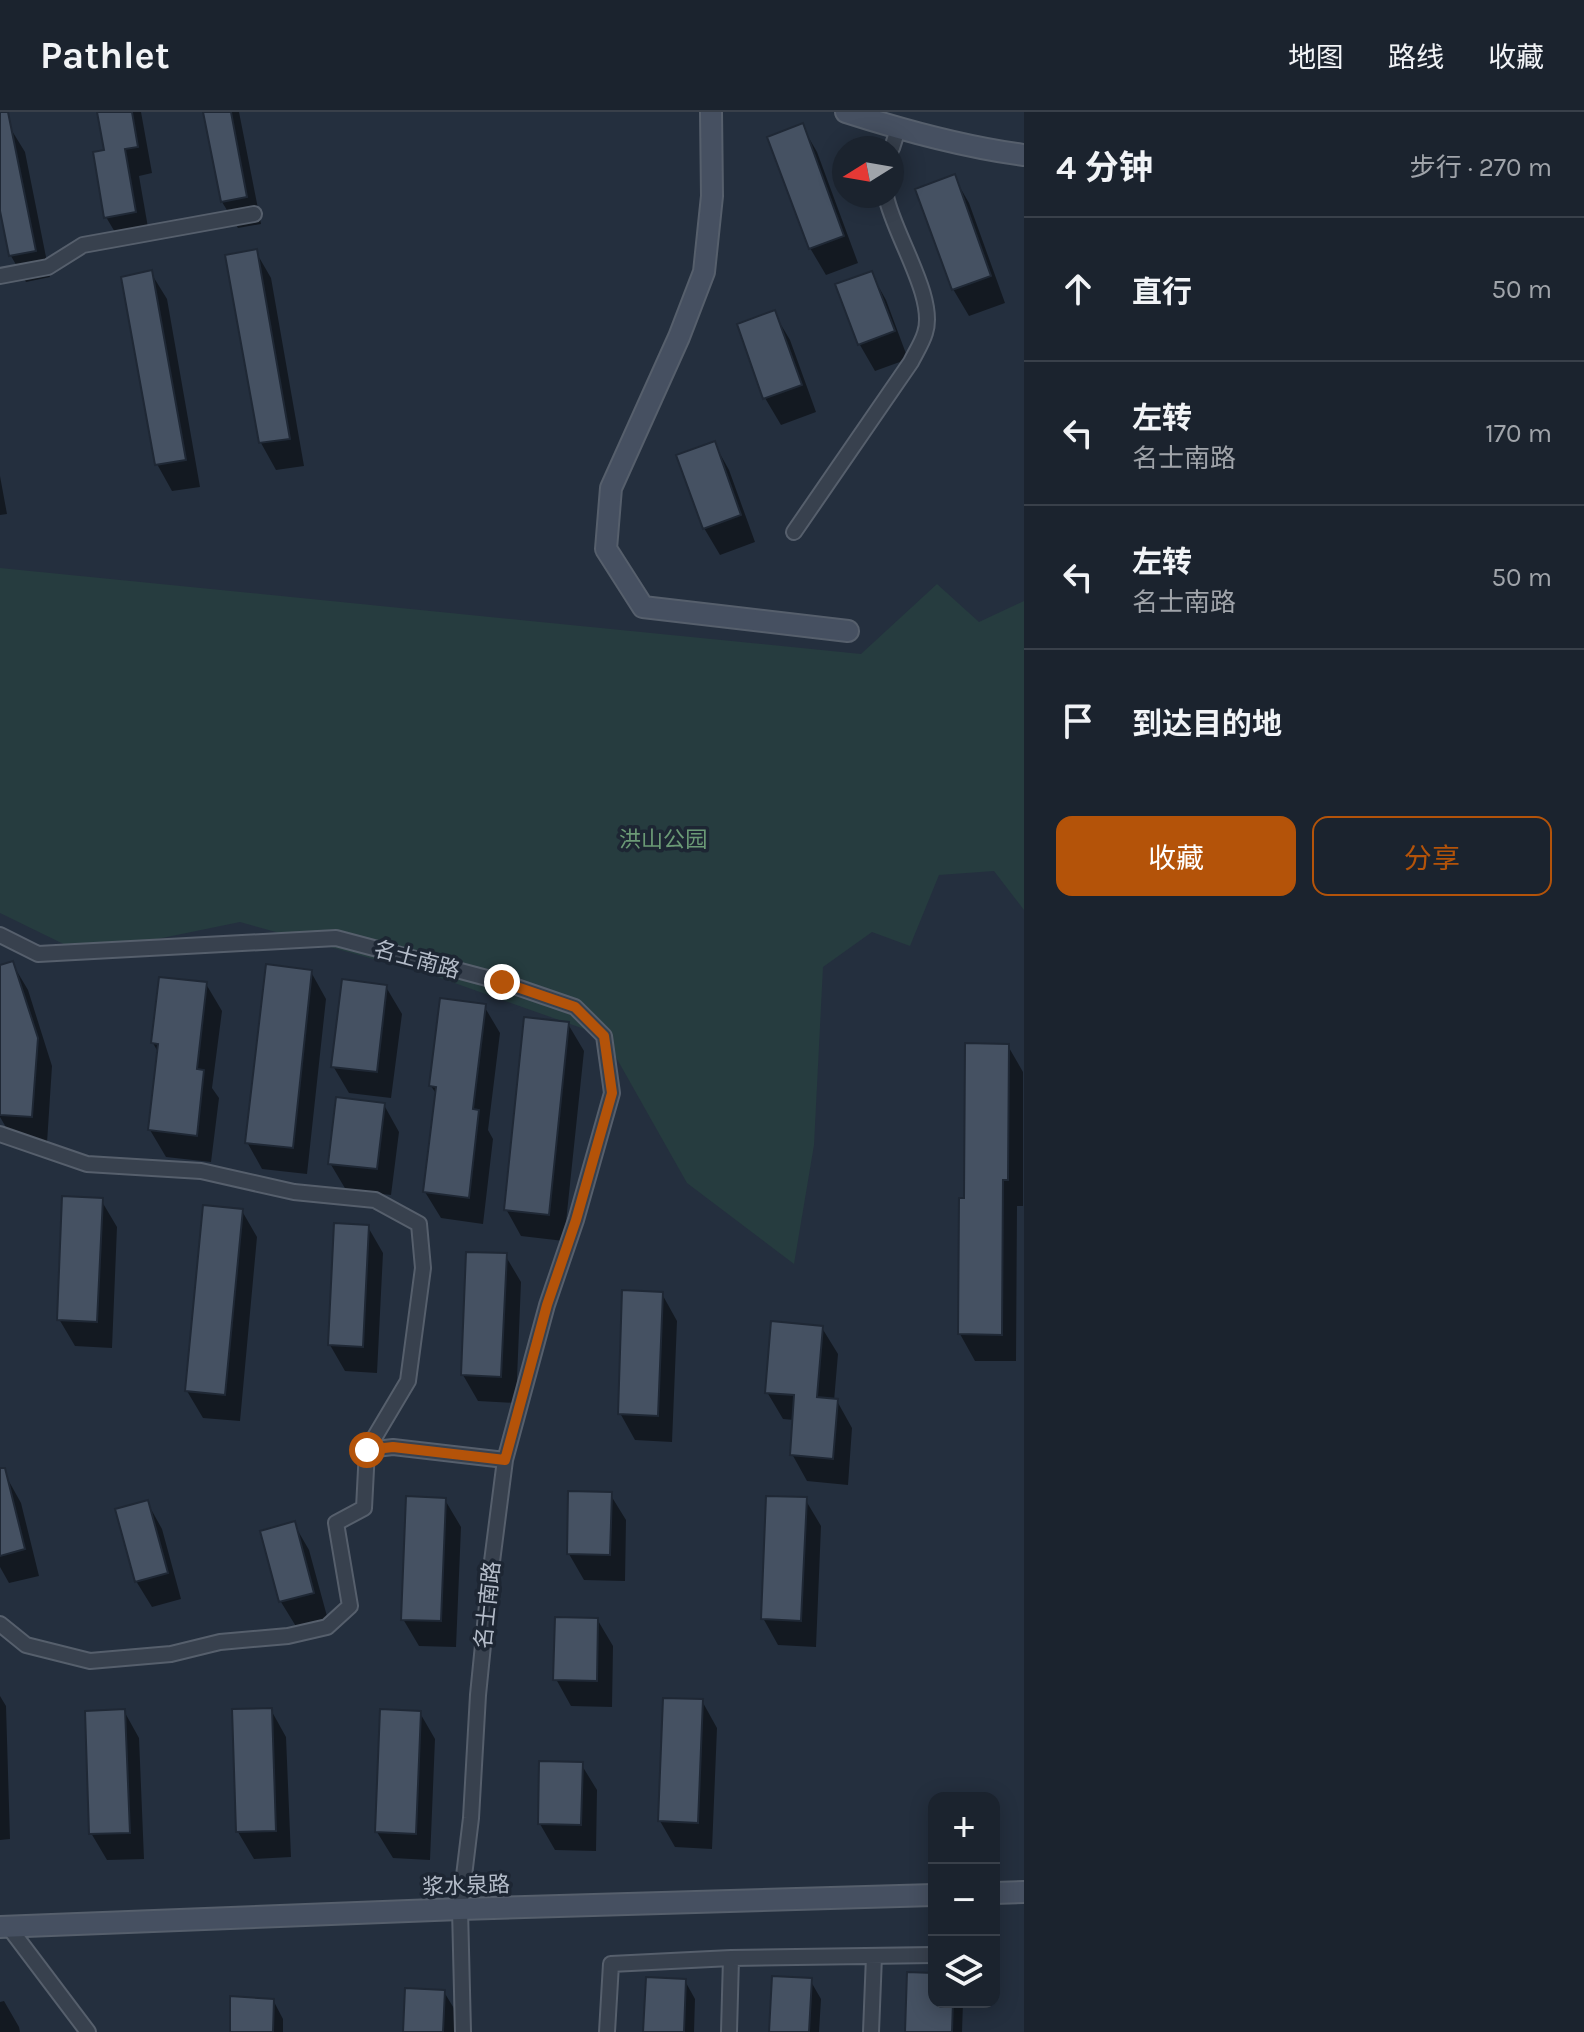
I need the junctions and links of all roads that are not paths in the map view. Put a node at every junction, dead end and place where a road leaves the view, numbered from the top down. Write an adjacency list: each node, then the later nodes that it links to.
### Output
1 (711, 112): 10 (main road)
2 (846, 112): 3 (main road)
3 (891, 136)
4 (904, 139): 5 (main road)
5 (1024, 155)
6 (891, 208): 9 (street)
7 (254, 214): 8 (street)
8 (0, 276)
9 (794, 532)
10 (848, 631)
11 (0, 935): 14 (street, 名士南路)
12 (0, 1134): 13 (street)
13 (367, 1450): 14 (street); 15 (street)
14 (505, 1460): 19 (street, 名士南路)
15 (0, 1624)
16 (1024, 1892): 17 (main road)
17 (1000, 1893)
18 (928, 1895): 19 (main road, 浆水泉路)
19 (460, 1909): 20 (main road, 浆水泉路); 25 (street, 名士南路)
20 (4, 1927): 24 (street)
21 (928, 1955): 22 (street)
22 (874, 1956): 23 (street); 28 (street)
23 (731, 1958): 26 (street); 27 (street)
24 (88, 2032)
25 (463, 2032)
26 (607, 2032)
27 (729, 2032)
28 (871, 2032)

